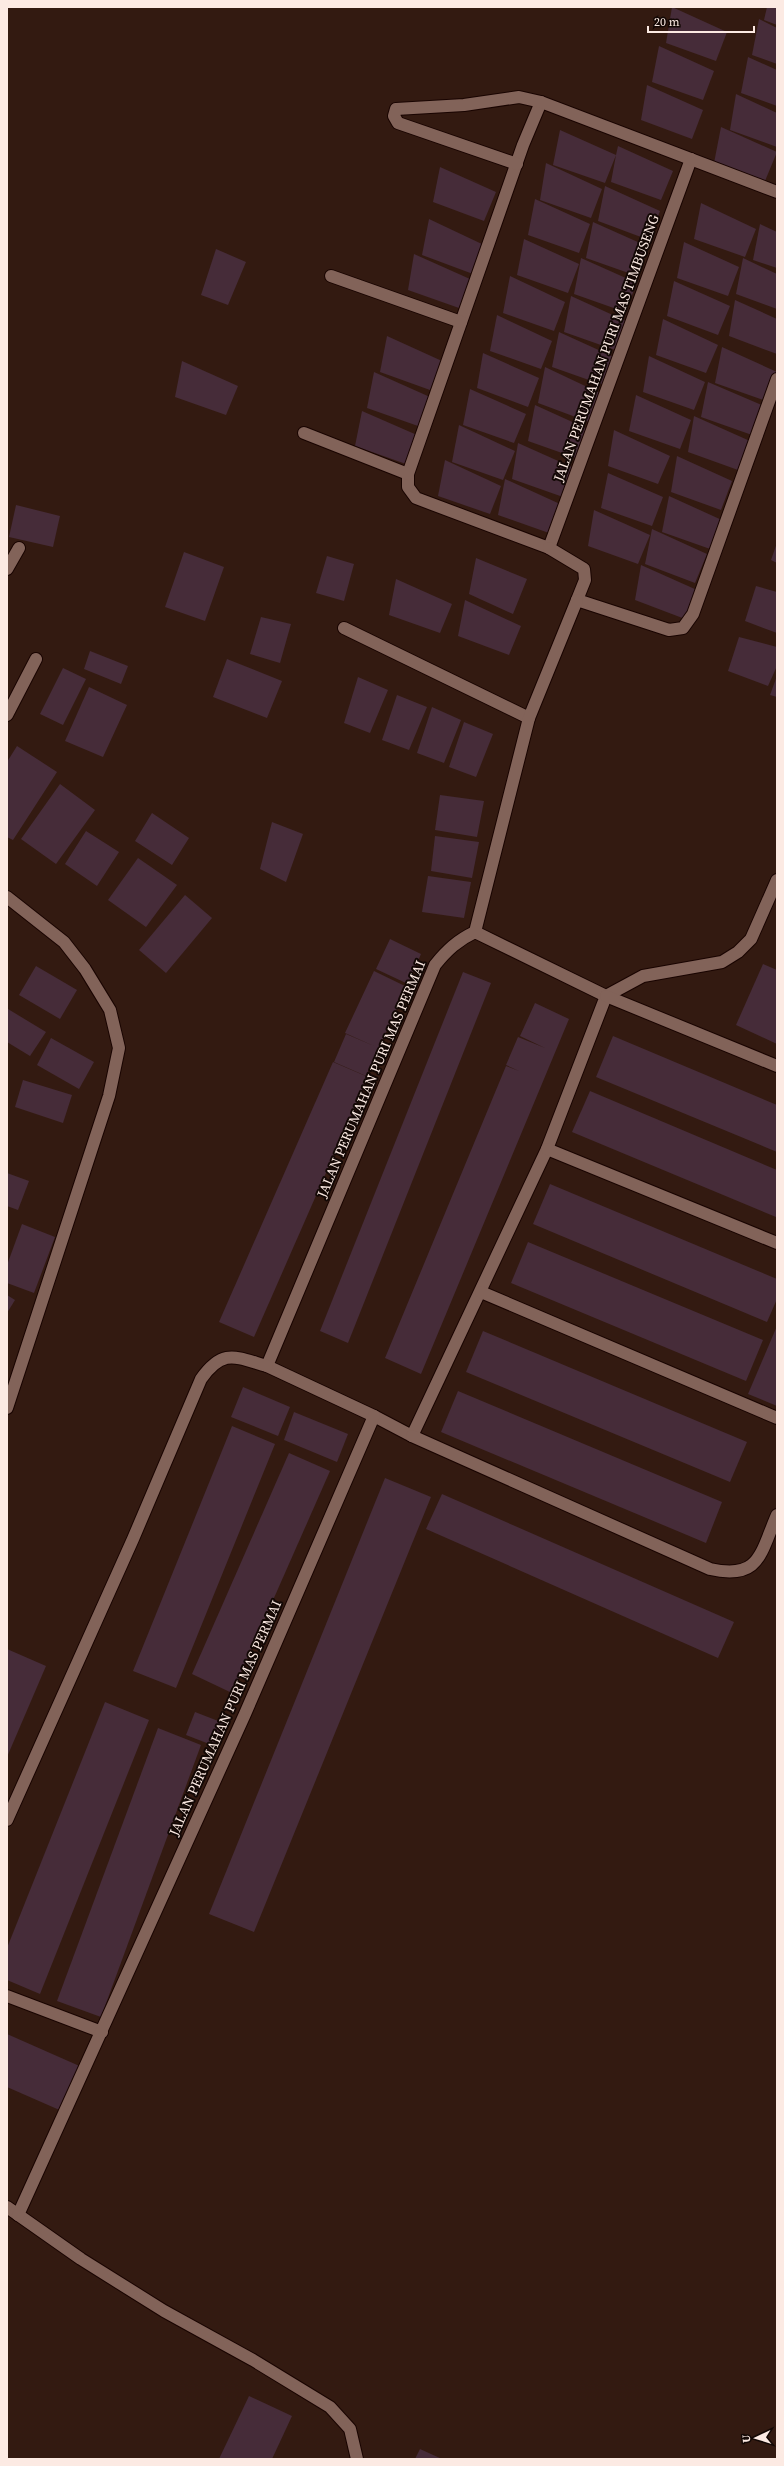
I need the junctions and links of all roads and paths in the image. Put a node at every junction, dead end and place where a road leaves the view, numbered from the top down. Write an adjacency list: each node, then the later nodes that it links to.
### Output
1 (541, 102): 2 (street); 3 (street); 3 (street)
2 (691, 159): 4 (street); 11 (street, JALAN PERUMAHAN PURI MAS TIMBUSENG)
3 (516, 164): 6 (street)
4 (777, 192)
5 (331, 276): 6 (street)
6 (461, 322): 9 (street)
7 (777, 379): 13 (street)
8 (304, 433): 9 (street)
9 (408, 474): 11 (street)
10 (19, 548): 12 (street)
11 (549, 548): 13 (street)
12 (7, 569)
13 (577, 600): 17 (street)
14 (344, 628): 17 (street)
15 (36, 659): 16 (street)
16 (7, 715)
17 (529, 718): 20 (street)
18 (777, 880): 21 (street)
19 (7, 897): 27 (street)
20 (475, 932): 21 (street); 26 (street, JALAN PERUMAHAN PURI MAS PERMAI)
21 (606, 996): 22 (street); 23 (street)
22 (777, 1066)
23 (547, 1149): 24 (street); 25 (street)
24 (777, 1243)
25 (481, 1292): 29 (street); 30 (street)
26 (267, 1366): 28 (street); 32 (street)
27 (7, 1408)
28 (374, 1416): 30 (street); 34 (street, JALAN PERUMAHAN PURI MAS PERMAI)
29 (777, 1418)
30 (412, 1436): 31 (street)
31 (777, 1515)
32 (7, 1820)
33 (7, 1996): 34 (street)
34 (102, 2032): 36 (street, JALAN PERUMAHAN PURI MAS PERMAI)
35 (7, 2206): 36 (street)
36 (18, 2215): 37 (street)
37 (357, 2459)

